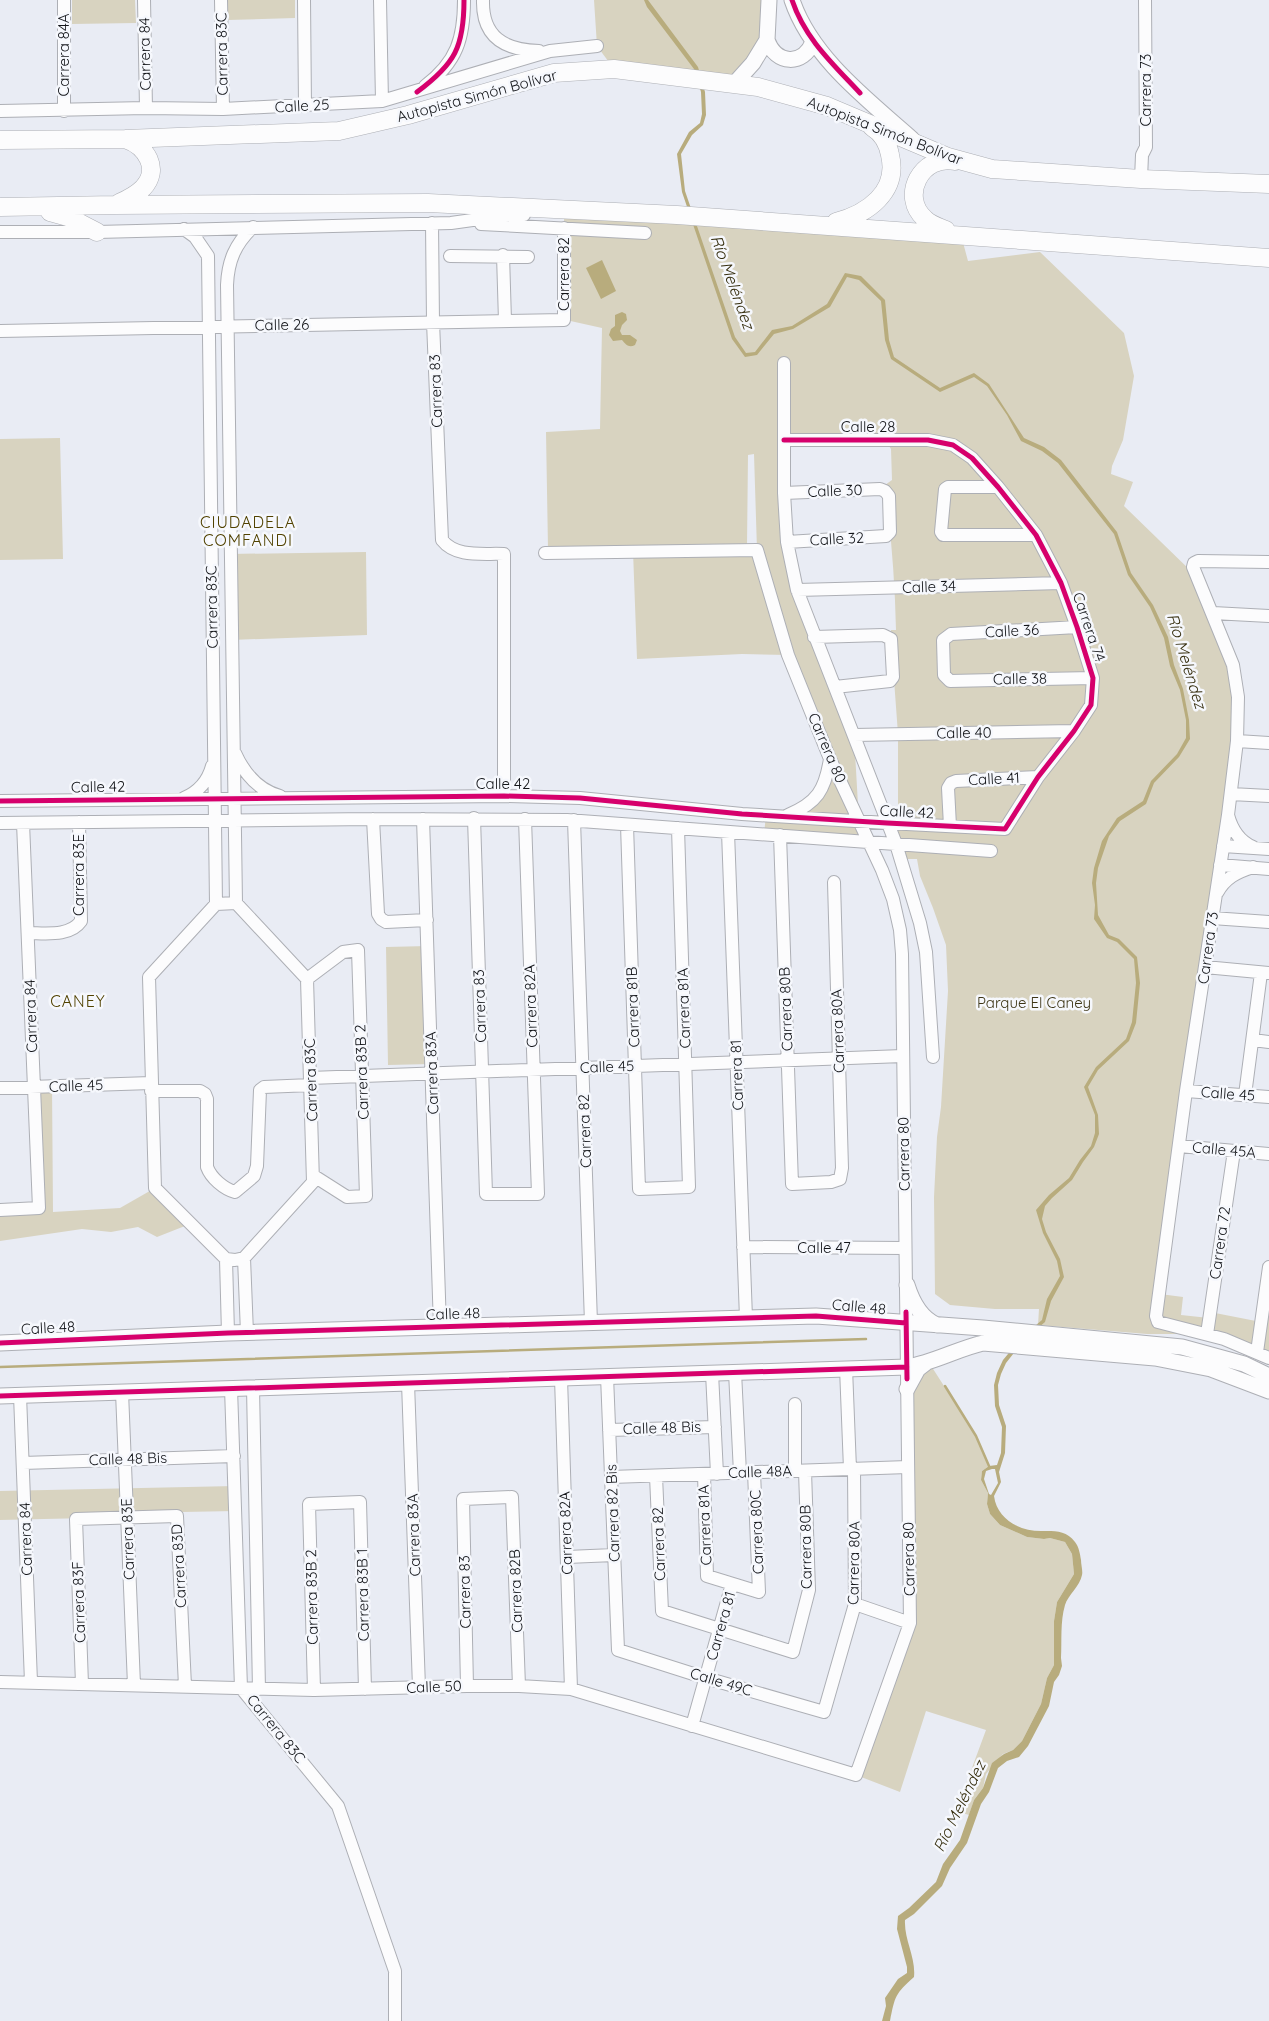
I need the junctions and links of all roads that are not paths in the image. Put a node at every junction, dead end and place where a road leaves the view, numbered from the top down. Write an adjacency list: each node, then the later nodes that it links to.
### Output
1 (64, 0): 22 (street, Carrera 84A)
2 (144, 0): 19 (street, Carrera 84)
3 (221, 0): 20 (street, Carrera 83C)
4 (304, 0): 18 (street)
5 (380, 0): 17 (street)
6 (769, 0): 11 (main road)
7 (792, 0): 12 (main road)
8 (1145, 0): 28 (street, Carrera 73)
9 (464, 6): 10 (street); 16 (street)
10 (483, 6): 14 (street)
11 (767, 40): 12 (main road); 15 (main road)
12 (813, 42): 26 (main road)
13 (597, 46): 14 (street, Calle 25)
14 (550, 51): 16 (street, Calle 25)
15 (728, 82): 23 (highway, Autopista Simón Bolívar); 24 (highway, Autopista Simón Bolívar)
16 (417, 92): 17 (street, Calle 25)
17 (382, 101): 18 (street, Calle 25)
18 (305, 106): 20 (street, Calle 25)
19 (146, 108): 20 (street, Calle 25); 22 (street, Calle 25)
20 (223, 109)
21 (0, 111): 22 (street, Calle 25)
22 (64, 111)
23 (859, 120): 26 (highway, Autopista Simón Bolívar); 36 (highway)
24 (125, 139): 25 (highway, Autopista Simón Bolívar); 30 (highway)
25 (0, 140)
26 (919, 145): 27 (highway, Autopista Simón Bolívar)
27 (980, 166): 28 (highway, Autopista Simón Bolívar); 43 (highway)
28 (1141, 179): 29 (highway, Autopista Simón Bolívar)
29 (1269, 184)
30 (116, 205): 31 (highway); 33 (highway)
31 (22, 207): 32 (highway); 41 (highway)
32 (0, 208)
33 (613, 212): 35 (street); 36 (highway)
34 (432, 223): 35 (street); 37 (street); 50 (street, Carrera 83)
35 (451, 223): 38 (street)
36 (824, 225): 43 (highway)
37 (253, 228): 39 (street); 51 (street, Carrera 83C)
38 (564, 228): 42 (street); 48 (street, Carrera 82)
39 (184, 230): 41 (street); 52 (street, Carrera 83C)
40 (0, 232): 41 (street)
41 (97, 232)
42 (646, 234)
43 (961, 235): 47 (highway)
44 (450, 256): 45 (street)
45 (503, 256): 46 (street); 49 (street)
46 (528, 257)
47 (1269, 258)
48 (564, 320): 49 (street, Calle 26)
49 (505, 321): 50 (street, Calle 26)
50 (433, 322): 51 (street, Calle 26); 86 (street, Carrera 83)
51 (227, 326): 52 (street, Calle 26); 62 (street, Carrera 83C)
52 (208, 327): 53 (street, Calle 26); 61 (street, Carrera 83C)
53 (0, 331)
54 (784, 363): 55 (street, Carrera 80)
55 (784, 440): 56 (street, Calle 28); 58 (street, Carrera 80)
56 (953, 445): 57 (street, Carrera 74)
57 (998, 487): 59 (street, Carrera 74); 59 (street)
58 (784, 492): 60 (street, Calle 30); 63 (street, Carrera 80)
59 (1036, 535): 68 (street, Carrera 74)
60 (886, 536): 63 (street, Calle 32)
61 (211, 539): 62 (street); 66 (street, Carrera 83C)
62 (229, 539): 67 (street, Carrera 83C)
63 (788, 542): 69 (street, Carrera 80)
64 (545, 553): 83 (street, Carrera 80)
65 (1269, 562): 70 (street, Carrera 73)
66 (212, 583): 67 (street); 82 (street, Carrera 83C)
67 (230, 583): 79 (street, Carrera 83C)
68 (1060, 583): 69 (street, Calle 34); 72 (street, Carrera 74)
69 (797, 590): 73 (street, Carrera 80)
70 (1213, 612): 71 (street); 80 (street, Carrera 73)
71 (1269, 616)
72 (1077, 627): 74 (street, Carrera 74); 75 (street, Calle 36)
73 (814, 636): 76 (street, Carrera 80); 76 (street)
74 (1093, 678): 75 (street, Calle 38); 77 (street, Carrera 74)
75 (947, 679)
76 (835, 687): 78 (street, Carrera 80)
77 (1074, 731): 78 (street, Calle 40); 84 (street, Carrera 74)
78 (854, 735): 107 (street, Carrera 80)
79 (232, 738): 88 (street); 91 (street, Carrera 83C)
80 (1237, 741): 81 (street); 85 (street, Carrera 73)
81 (1269, 743)
82 (213, 758): 89 (street); 90 (street, Carrera 83C)
83 (830, 760): 94 (street); 103 (street, Carrera 80)
84 (1038, 777): 108 (street, Calle 41); 110 (street, Carrera 74)
85 (1231, 794): 87 (street); 93 (street, Carrera 73)
86 (504, 796): 88 (street, Calle 42); 94 (street, Calle 42)
87 (1269, 796)
88 (292, 798): 91 (street, Calle 42)
89 (182, 799): 90 (street, Calle 42); 92 (street, Calle 42)
90 (214, 799): 91 (street, Calle 42); 99 (street, Carrera 83C)
91 (234, 799): 100 (street, Carrera 83C)
92 (0, 801)
93 (1228, 815): 115 (street, Carrera 73); 116 (street)
94 (786, 816): 103 (street, Calle 42)
95 (373, 818): 97 (street); 100 (street); 127 (street)
96 (474, 818): 97 (street); 98 (street); 144 (street, Carrera 83)
97 (423, 819): 127 (street, Carrera 83A)
98 (525, 819): 101 (street); 143 (street, Carrera 82A)
99 (214, 820): 100 (street); 102 (street); 125 (street, Carrera 83C)
100 (234, 820): 124 (street, Carrera 83C)
101 (574, 820): 106 (street); 142 (street, Carrera 82)
102 (79, 822): 105 (street); 129 (street, Carrera 83E)
103 (859, 822): 107 (street, Calle 42); 113 (street, Carrera 80)
104 (0, 823): 105 (street)
105 (23, 823): 129 (street, Carrera 84)
106 (627, 824): 109 (street); 141 (street, Carrera 81B)
107 (887, 824): 108 (street, Calle 42); 114 (street, Carrera 80)
108 (950, 826): 110 (street, Calle 42)
109 (678, 828): 111 (street); 140 (street, Carrera 81A)
110 (1005, 829)
111 (728, 832): 112 (street); 139 (street, Carrera 81)
112 (780, 835): 113 (street); 138 (street, Carrera 80B)
113 (869, 842): 114 (street); 135 (street, Carrera 80)
114 (896, 844): 118 (street); 136 (street, Carrera 80)
115 (1223, 846): 116 (street); 119 (street, Carrera 73)
116 (1256, 848): 117 (street)
117 (1269, 849)
118 (991, 851)
119 (1220, 865): 120 (street); 123 (street, Carrera 73)
120 (1253, 867): 121 (street); 123 (street)
121 (1269, 868)
122 (834, 882): 137 (street, Carrera 80A)
123 (1215, 898): 126 (street, Carrera 73)
124 (236, 903): 125 (street); 132 (street)
125 (216, 904): 149 (street)
126 (1212, 918): 128 (street); 130 (street, Carrera 73)
127 (427, 920): 145 (street, Carrera 83A)
128 (1269, 922)
129 (28, 933): 148 (street, Carrera 84)
130 (1205, 967): 131 (street); 151 (street, Carrera 73)
131 (1265, 973): 133 (street)
132 (307, 979): 146 (street, Carrera 83B 2); 147 (street, Carrera 83C)
133 (1253, 1040): 134 (street); 152 (street)
134 (1269, 1042)
135 (903, 1056): 137 (street, Calle 45); 163 (street, Carrera 80)
136 (933, 1057)
137 (839, 1059): 138 (street, Calle 45); 158 (street, Carrera 80A)
138 (788, 1060): 139 (street, Calle 45); 158 (street, Carrera 80B)
139 (736, 1062): 140 (street, Calle 45); 162 (street, Carrera 81)
140 (685, 1064): 141 (street, Calle 45); 159 (street, Carrera 81A)
141 (635, 1066): 142 (street, Calle 45); 159 (street, Carrera 81B)
142 (582, 1068): 143 (street, Calle 45); 169 (street, Carrera 82)
143 (533, 1070): 144 (street, Calle 45); 160 (street, Carrera 82A)
144 (482, 1071): 145 (street, Calle 45); 160 (street, Carrera 83)
145 (432, 1073): 146 (street, Calle 45); 172 (street, Carrera 83A)
146 (363, 1076): 147 (street, Calle 45); 157 (street, Carrera 83B 2)
147 (311, 1081): 149 (street, Calle 45); 157 (street, Carrera 83C)
148 (34, 1087): 149 (street, Calle 45); 150 (street, Calle 45); 161 (street, Carrera 84)
149 (151, 1087): 165 (street)
150 (0, 1088)
151 (1186, 1091): 152 (street, Calle 45); 154 (street, Carrera 73)
152 (1245, 1095): 153 (street, Calle 45)
153 (1269, 1097)
154 (1178, 1146): 155 (street, Calle 45A); 175 (street, Carrera 73)
155 (1234, 1151): 156 (street, Calle 45A); 175 (street, Carrera 72)
156 (1269, 1154)
157 (314, 1176): 164 (street)
158 (792, 1184)
159 (639, 1189)
160 (486, 1194)
161 (0, 1210)
162 (743, 1248): 163 (street, Calle 47); 168 (street, Carrera 81)
163 (905, 1248): 167 (street, Carrera 80)
164 (244, 1258): 165 (street); 173 (street)
165 (226, 1259): 174 (street)
166 (1269, 1267): 178 (street)
167 (907, 1285): 170 (street, Carrera 80); 171 (main road)
168 (746, 1318): 169 (main road, Calle 48); 170 (main road, Calle 48)
169 (591, 1323): 172 (main road, Calle 48)
170 (906, 1323): 171 (main road, Calle 48); 180 (street, Carrera 80)
171 (938, 1326): 176 (main road, Calle 48)
172 (440, 1327): 173 (main road, Calle 48)
173 (247, 1332): 174 (main road, Calle 48)
174 (228, 1333): 177 (main road, Calle 48)
175 (1207, 1334): 178 (street)
176 (983, 1336): 179 (main road, Calle 48); 185 (main road, Calle 48); 191 (main road, Calle 48)
177 (0, 1343)
178 (1263, 1355)
179 (928, 1361): 180 (main road, Calle 48); 190 (main road)
180 (907, 1367): 181 (main road, Calle 48); 190 (street, Carrera 80)
181 (846, 1368): 182 (main road, Calle 48); 202 (street, Carrera 80A)
182 (735, 1372): 183 (main road, Calle 48); 205 (street)
183 (712, 1373): 184 (main road, Calle 48); 196 (street)
184 (607, 1376): 186 (main road, Calle 48); 197 (street, Carrera 82 Bis)
185 (1269, 1376)
186 (561, 1378): 187 (main road, Calle 48); 215 (street, Carrera 82A)
187 (408, 1383): 189 (main road, Calle 48); 230 (street, Carrera 83A)
188 (232, 1388): 189 (main road, Calle 48); 192 (main road, Calle 48); 198 (street, Carrera 83C)
189 (253, 1388): 231 (street, Carrera 83C)
190 (907, 1388): 201 (street, Carrera 80)
191 (1269, 1391)
192 (122, 1392): 193 (main road, Calle 48); 199 (street, Carrera 83E)
193 (20, 1395): 194 (main road, Calle 48); 200 (street, Carrera 84)
194 (0, 1396)
195 (795, 1404): 203 (street, Carrera 80B)
196 (715, 1427): 197 (street, Calle 48 Bis); 207 (street)
197 (609, 1430): 209 (street, Carrera 82 Bis)
198 (234, 1456): 199 (street, Calle 48 Bis); 229 (street, Carrera 83C)
199 (125, 1459): 200 (street, Calle 48 Bis); 212 (street, Carrera 83E)
200 (23, 1463): 223 (street, Carrera 84)
201 (908, 1467): 202 (street, Calle 48A); 218 (street, Carrera 80)
202 (852, 1469): 203 (street, Calle 48A); 217 (street, Carrera 80A)
203 (800, 1471): 204 (street, Calle 48A); 219 (street, Carrera 80B)
204 (754, 1472): 205 (street, Calle 48A); 216 (street, Carrera 80C)
205 (740, 1473): 207 (street, Calle 48A)
206 (704, 1474): 207 (street, Calle 48A); 208 (street, Calle 48A); 216 (street, Carrera 81A)
207 (717, 1474)
208 (656, 1476): 209 (street, Calle 48A); 219 (street, Carrera 82)
209 (611, 1477): 214 (street, Carrera 82 Bis)
210 (463, 1499): 227 (street, Carrera 83); 228 (street, Carrera 82B)
211 (309, 1504): 232 (street, Carrera 83B 1); 234 (street, Carrera 83B 2)
212 (128, 1517): 213 (street, Carrera 83D); 225 (street, Carrera 83E); 226 (street, Carrera 83D)
213 (76, 1519): 224 (street, Carrera 83F)
214 (614, 1555): 215 (street); 220 (street, Carrera 82 Bis)
215 (567, 1557): 233 (street, Carrera 82A)
216 (732, 1584): 219 (street, Carrera 81)
217 (855, 1604): 218 (street); 235 (street, Carrera 80A)
218 (910, 1623): 237 (street, Carrera 80)
219 (720, 1630): 221 (street, Carrera 81)
220 (618, 1650): 221 (street, Calle 49C)
221 (706, 1678): 235 (street, Calle 49C); 236 (street, Carrera 81)
222 (0, 1682): 223 (street, Calle 50)
223 (31, 1682): 224 (street, Calle 50)
224 (82, 1684): 225 (street, Calle 50)
225 (134, 1686): 226 (street, Calle 50)
226 (185, 1686): 229 (street, Calle 50)
227 (467, 1686): 228 (street, Calle 50); 230 (street, Calle 50)
228 (519, 1686): 233 (street, Calle 50)
229 (241, 1688): 231 (street, Calle 50); 238 (street, Carrera 83C)
230 (419, 1688): 232 (street, Calle 50)
231 (259, 1689): 234 (street, Calle 50)
232 (365, 1689): 234 (street, Calle 50)
233 (571, 1689): 236 (street, Calle 50)
234 (314, 1690)
235 (824, 1712)
236 (692, 1726): 237 (street, Calle 50)
237 (856, 1775)
238 (394, 2021)

